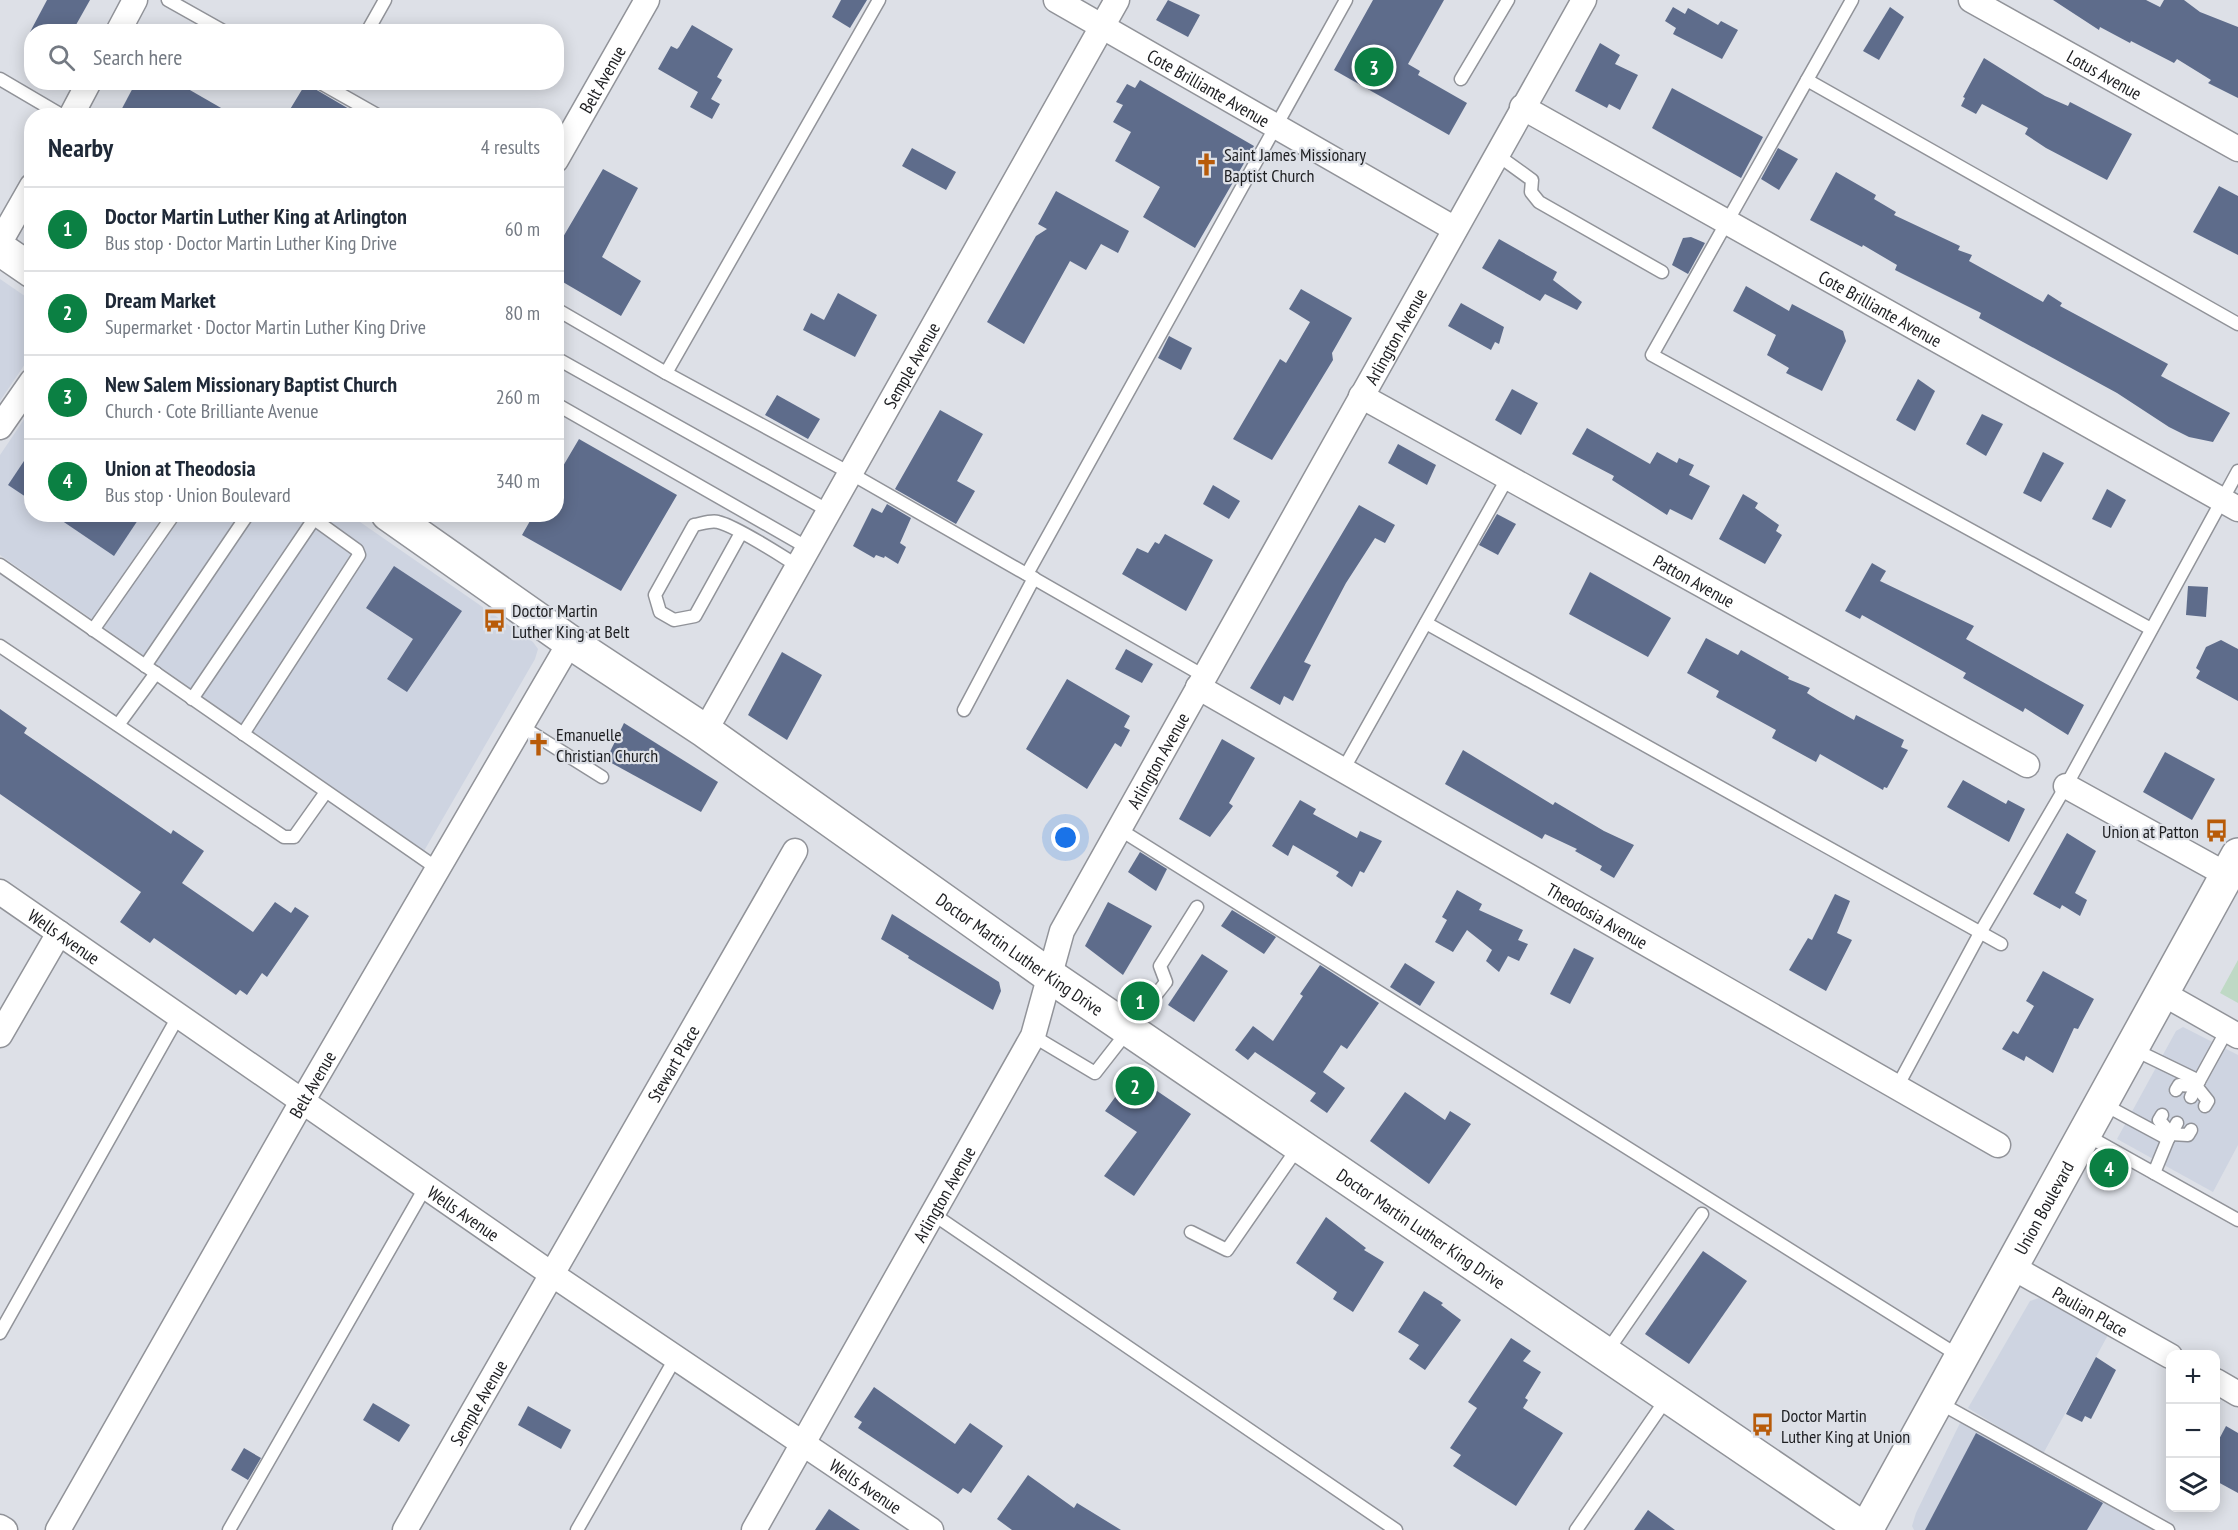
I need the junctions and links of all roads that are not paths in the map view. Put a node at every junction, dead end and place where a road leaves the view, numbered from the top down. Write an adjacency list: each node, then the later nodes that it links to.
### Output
1 (135, 0): 13 (street)
2 (168, 0): 14 (lane)
3 (385, 0): 15 (lane)
4 (647, 0): 27 (street, Belt Avenue)
5 (879, 0): 40 (lane)
6 (1056, 0): 16 (street, Cote Brilliante Avenue)
7 (1117, 0): 16 (street, Semple Avenue)
8 (1346, 0): 26 (lane)
9 (1508, 0): 18 (lane)
10 (1584, 0): 22 (street, Arlington Avenue)
11 (1852, 0): 19 (lane)
12 (1971, 0): 28 (street, Lotus Avenue)
13 (122, 24)
14 (211, 24)
15 (372, 24)
16 (1103, 26): 26 (street, Cote Brilliante Avenue); 46 (street, Semple Avenue)
17 (0, 79): 23 (lane)
18 (1461, 79)
19 (1807, 80): 31 (lane); 38 (lane)
20 (85, 90): 24 (street)
21 (340, 90): 25 (lane)
22 (1522, 107): 29 (street, Arlington Avenue); 31 (street, Cote Brilliante Avenue)
23 (49, 108)
24 (75, 108)
25 (367, 108)
26 (1276, 126): 32 (street, Cote Brilliante Avenue); 58 (lane)
27 (564, 146)
28 (2238, 148)
29 (1496, 154): 32 (street, Arlington Avenue); 36 (lane)
30 (24, 200): 33 (street)
31 (1727, 222): 48 (street, Cote Brilliante Avenue); 60 (lane)
32 (1455, 229): 42 (street, Arlington Avenue)
33 (0, 242)
34 (0, 249): 35 (main road)
35 (24, 266)
36 (1662, 272)
37 (564, 314): 40 (lane)
38 (2238, 324)
39 (564, 362): 49 (lane)
40 (666, 373): 46 (lane)
41 (24, 392): 44 (street)
42 (1361, 396): 47 (street, Patton Avenue); 65 (street, Arlington Avenue)
43 (564, 409): 56 (lane)
44 (0, 427)
45 (2238, 471): 48 (lane)
46 (850, 473): 49 (street, Semple Avenue); 58 (lane)
47 (1508, 477): 59 (lane); 72 (street, Patton Avenue)
48 (2230, 504): 60 (lane)
49 (829, 511): 56 (street, Semple Avenue)
50 (168, 522): 61 (lane)
51 (243, 522): 64 (lane)
52 (308, 522): 66 (lane)
53 (318, 522): 71 (lane)
54 (399, 522): 62 (main road, Doctor Martin Luther King Drive)
55 (741, 533): 55 (lane); 56 (lane)
56 (803, 557): 70 (street, Semple Avenue)
57 (0, 565): 61 (lane)
58 (1030, 576): 65 (lane); 67 (lane)
59 (1426, 623): 73 (lane); 84 (lane)
60 (2151, 629): 75 (lane)
61 (93, 630): 64 (lane)
62 (570, 642): 69 (street, Belt Avenue); 70 (main road, Doctor Martin Luther King Drive)
63 (0, 646): 68 (lane)
64 (150, 670): 66 (lane); 68 (lane)
65 (1201, 682): 73 (street, Theodosia Avenue); 77 (street, Arlington Avenue)
66 (192, 699): 71 (lane)
67 (964, 710)
68 (118, 726): 76 (lane)
69 (521, 726): 74 (lane); 80 (street, Belt Avenue)
70 (705, 731): 86 (main road, Doctor Martin Luther King Drive)
71 (243, 734): 76 (lane)
72 (2027, 765)
73 (1343, 770): 94 (street, Theodosia Avenue)
74 (602, 777)
75 (2066, 786): 79 (street); 84 (lane)
76 (326, 792): 80 (lane)
77 (1119, 829): 86 (street, Arlington Avenue); 118 (lane)
78 (795, 851): 113 (street, Stewart Place)
79 (2232, 865): 87 (main road, Union Boulevard)
80 (438, 869): 97 (street, Belt Avenue)
81 (0, 892): 83 (street, Wells Avenue)
82 (1197, 907): 89 (lane)
83 (59, 933): 88 (street, Wells Avenue); 91 (street)
84 (1980, 933): 85 (lane); 94 (lane)
85 (2001, 944)
86 (1050, 976): 89 (main road, Doctor Martin Luther King Drive); 92 (street, Arlington Avenue)
87 (2162, 993): 90 (street); 93 (main road, Union Boulevard)
88 (179, 1015): 97 (street, Wells Avenue); 114 (lane)
89 (1129, 1029): 92 (lane); 104 (main road, Doctor Martin Luther King Drive)
90 (2233, 1033): 95 (lane)
91 (0, 1035)
92 (1033, 1036): 108 (street, Arlington Avenue)
93 (2132, 1048): 95 (lane); 98 (main road, Union Boulevard)
94 (1897, 1087): 105 (street, Theodosia Avenue)
95 (2195, 1088): 96 (lane); 99 (lane)
96 (2176, 1090)
97 (303, 1100): 107 (street, Wells Avenue); 126 (street, Belt Avenue)
98 (2102, 1104): 102 (lane); 103 (main road, Union Boulevard)
99 (2205, 1106)
100 (2162, 1115): 102 (lane)
101 (2192, 1130): 102 (lane)
102 (2172, 1132): 106 (lane)
103 (2085, 1134): 106 (lane); 112 (main road, Union Boulevard)
104 (1299, 1145): 111 (lane); 115 (main road, Doctor Martin Luther King Drive)
105 (1998, 1145)
106 (2154, 1173): 110 (lane)
107 (426, 1186): 113 (street, Wells Avenue); 127 (lane)
108 (933, 1214): 123 (street, Arlington Avenue); 132 (lane)
109 (1702, 1214): 115 (lane)
110 (2238, 1220)
111 (1191, 1233)
112 (2012, 1267): 116 (street, Paulian Place); 118 (main road, Union Boulevard)
113 (553, 1275): 117 (street, Wells Avenue); 128 (street, Semple Avenue)
114 (0, 1333)
115 (1605, 1354): 121 (main road, Doctor Martin Luther King Drive)
116 (2166, 1354)
117 (676, 1357): 123 (street, Wells Avenue); 129 (lane)
118 (1961, 1358): 122 (main road, Union Boulevard)
119 (2220, 1383): 120 (street)
120 (2238, 1394)
121 (1668, 1396): 133 (lane); 134 (main road, Doctor Martin Luther King Drive)
122 (1937, 1401): 134 (main road, Union Boulevard); 135 (lane)
123 (804, 1443): 130 (street, Arlington Avenue); 131 (street, Wells Avenue)
124 (0, 1527): 125 (street)
125 (4, 1530)
126 (58, 1530)
127 (229, 1530)
128 (405, 1530)
129 (577, 1530)
130 (754, 1530)
131 (931, 1530)
132 (1396, 1530)
133 (1575, 1530)
134 (1865, 1530)
135 (2168, 1530)

